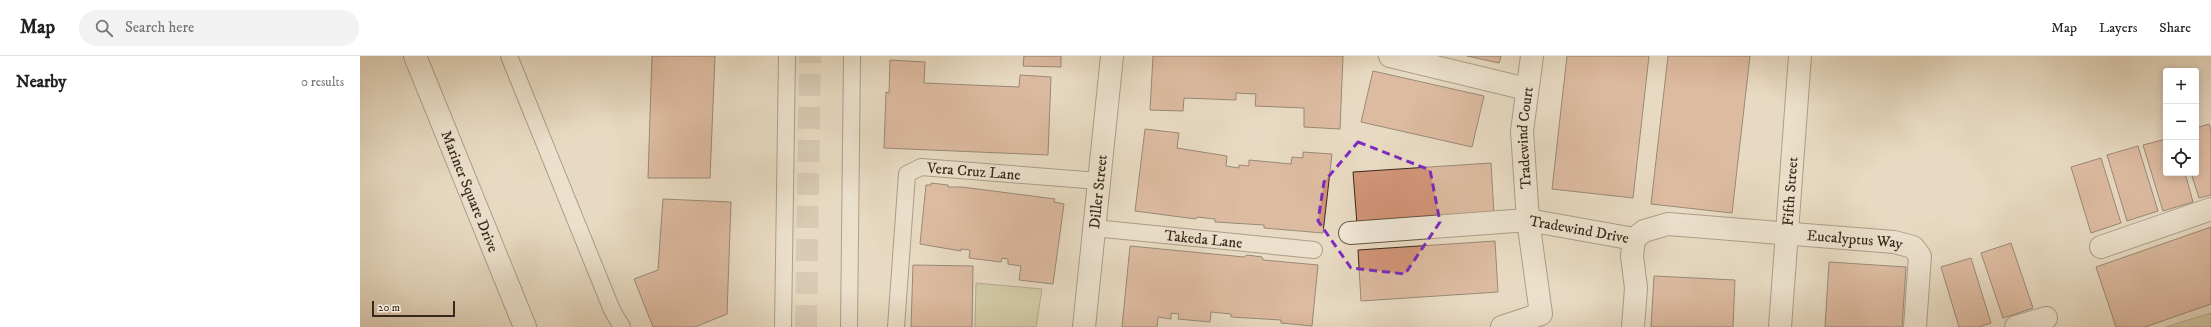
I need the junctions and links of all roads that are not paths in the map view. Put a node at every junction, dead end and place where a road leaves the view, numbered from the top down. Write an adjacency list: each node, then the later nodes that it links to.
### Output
1 (416, 56): 20 (street, Mariner Square Drive)
2 (509, 56): 21 (lane)
3 (787, 56): 22 (lane)
4 (852, 56): 23 (lane)
5 (1112, 56): 10 (street, Diller Street)
6 (1390, 56): 9 (street)
7 (1532, 56): 9 (street, Tradewind Court)
8 (1800, 56): 15 (street, Fifth Street)
9 (1527, 89): 12 (street, Tradewind Court)
10 (1099, 181): 13 (street, Diller Street); 24 (lane, Vera Cruz Lane)
11 (2211, 209): 17 (street)
12 (1528, 220): 14 (street); 16 (street, Tradewind Drive); 26 (street, Tradewind Drive)
13 (1094, 228): 18 (lane, Takeda Lane); 25 (street, Diller Street)
14 (1350, 233)
15 (1787, 233): 16 (street, Tradewind Drive); 28 (street, Fifth Street); 29 (street, Eucalyptus Way)
16 (1634, 239): 27 (street)
17 (2101, 247)
18 (1314, 250)
19 (2046, 318): 30 (street)
20 (525, 327)
21 (622, 327)
22 (782, 327)
23 (849, 327)
24 (896, 327)
25 (1084, 327)
26 (1502, 327)
27 (1633, 327)
28 (1780, 327)
29 (1915, 327)
30 (2016, 327)

